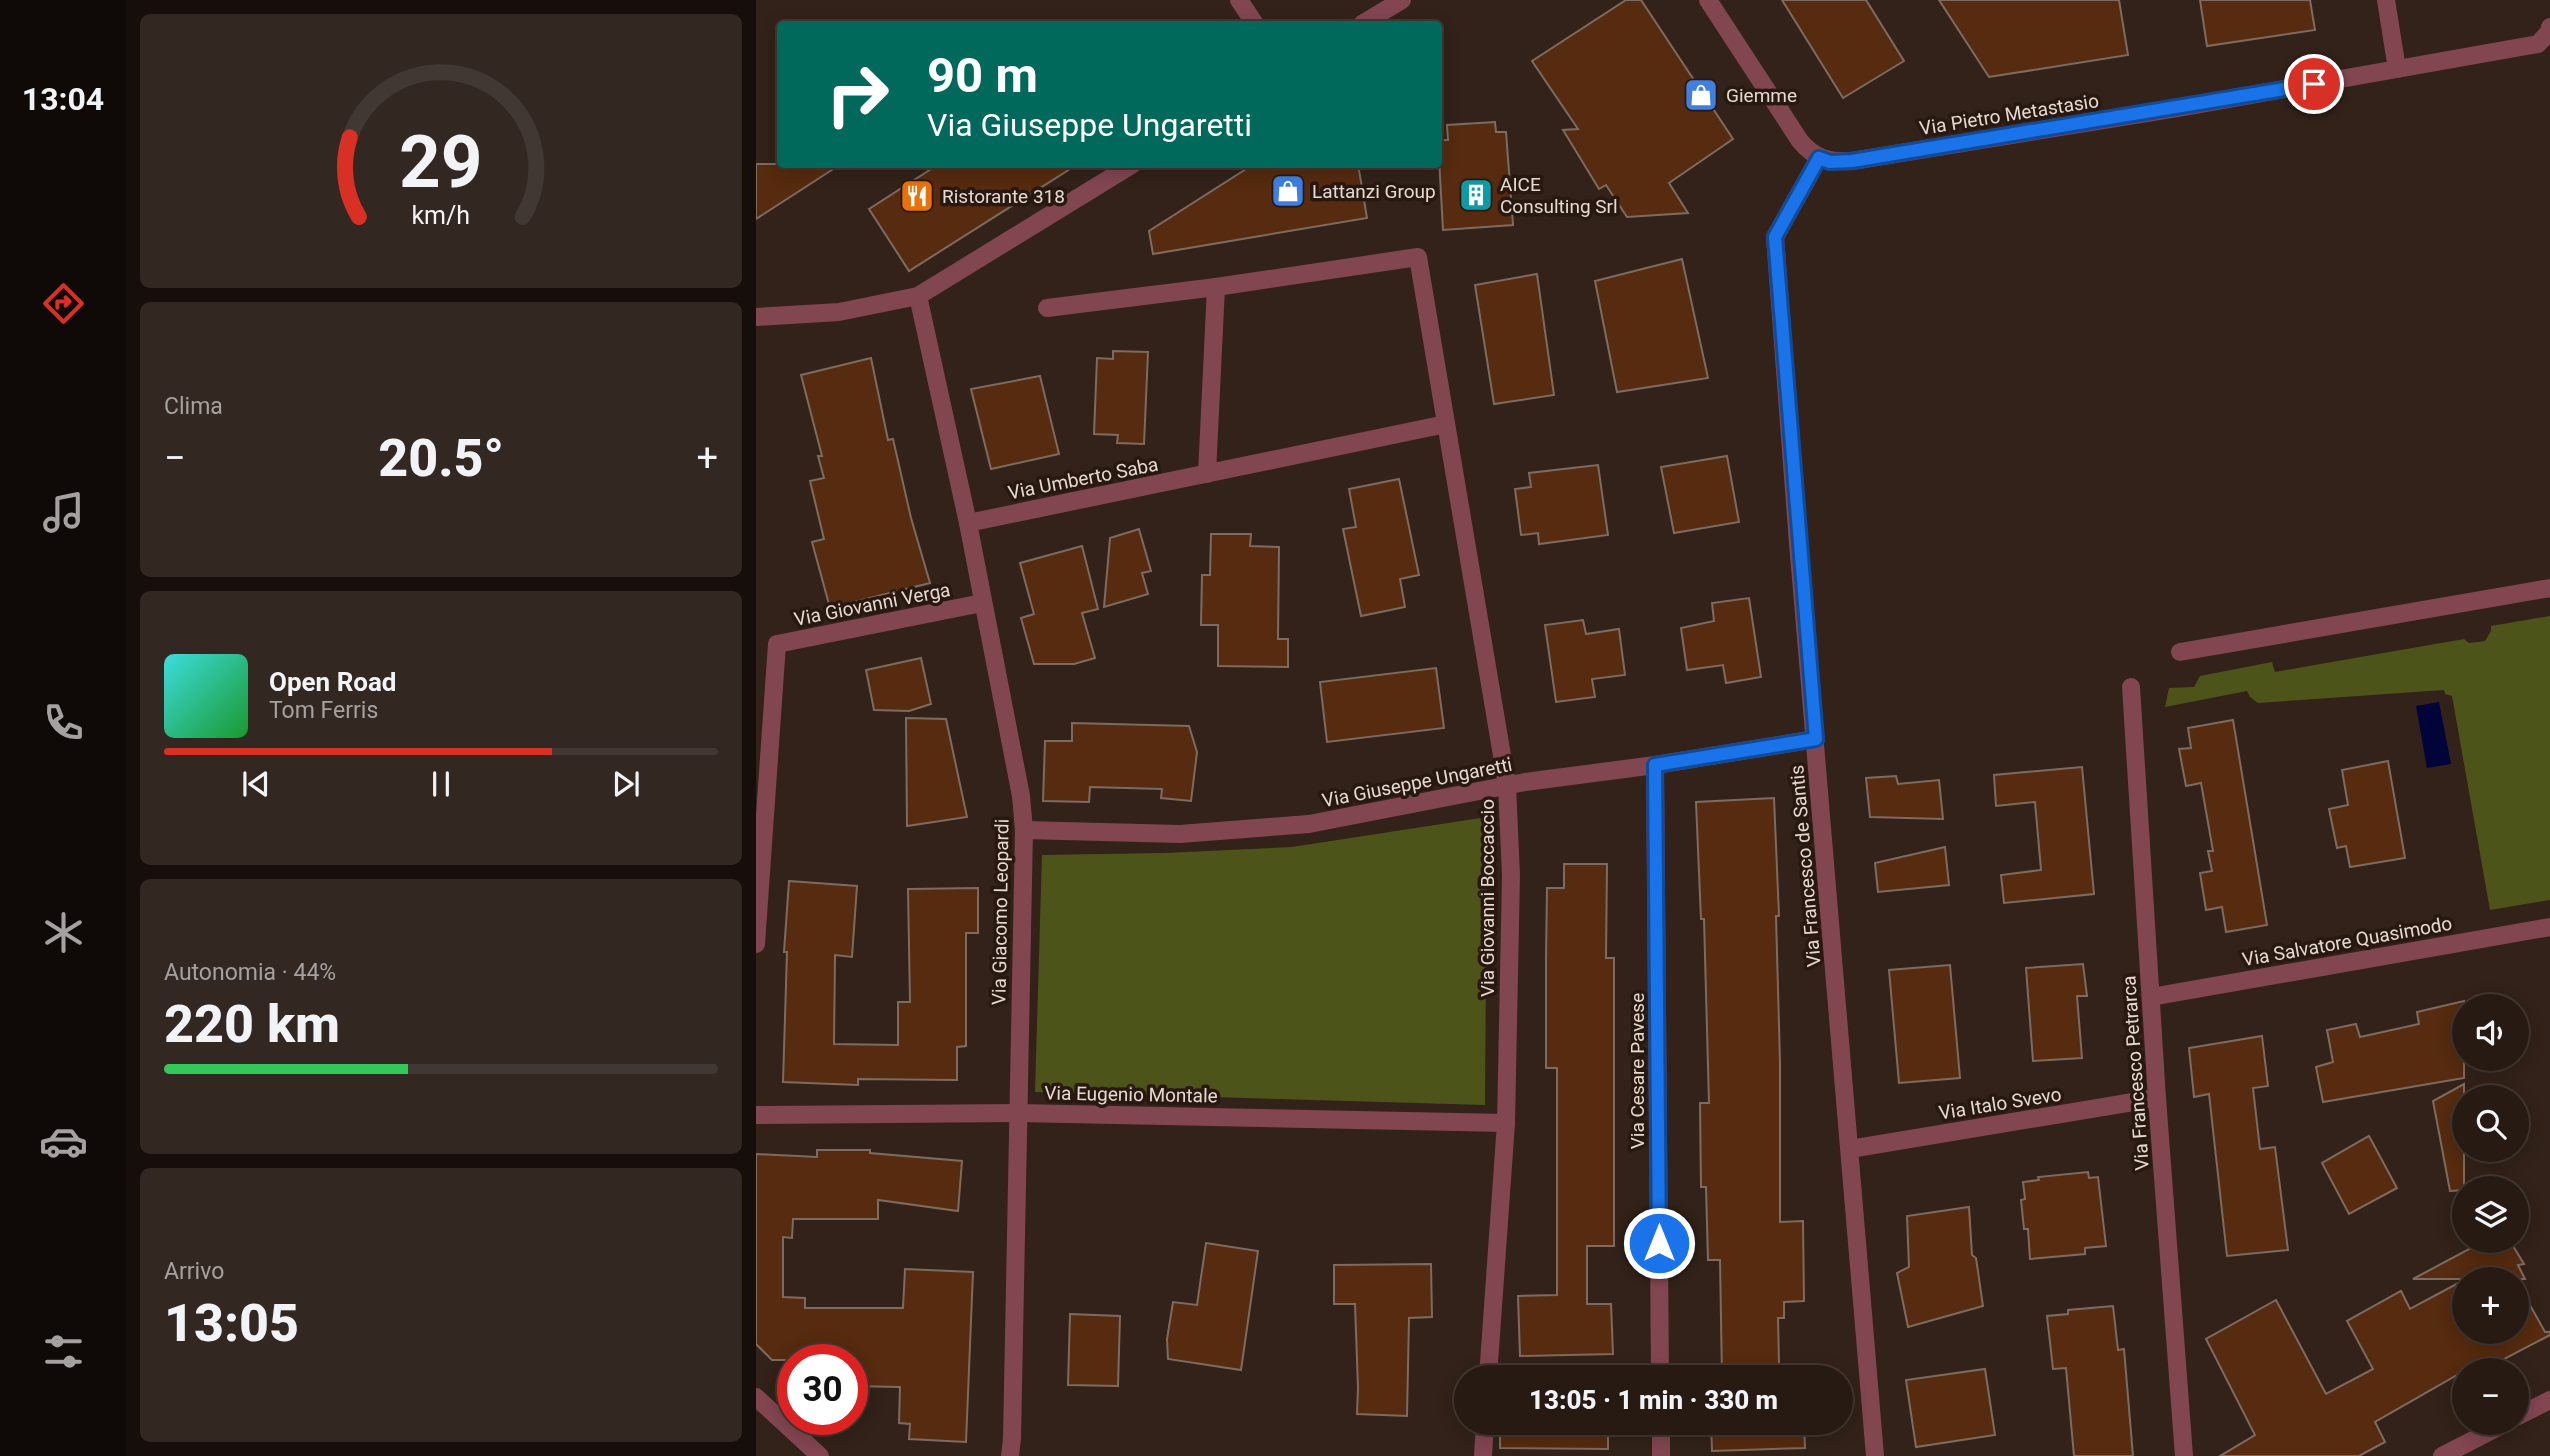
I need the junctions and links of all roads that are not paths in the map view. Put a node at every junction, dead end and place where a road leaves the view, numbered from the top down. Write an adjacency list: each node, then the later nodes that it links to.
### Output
1 (1239, 0): 5 (street)
2 (1402, 0): 6 (street)
3 (1709, 0): 9 (street)
4 (2386, 0): 8 (street)
5 (1253, 21)
6 (1367, 21)
7 (2550, 27): 8 (street, Via Pietro Metastasio)
8 (2397, 69): 9 (street, Via Pietro Metastasio)
9 (1819, 158): 22 (street, Via Francesco de Santis)
10 (1126, 168): 12 (street)
11 (1216, 287): 13 (street); 15 (street, Via Giovanni Boccaccio); 16 (street)
12 (918, 296): 14 (street); 17 (street, Via Giacomo Leopardi)
13 (1047, 308)
14 (756, 317)
15 (1446, 424): 16 (street, Via Umberto Saba); 24 (street, Via Giovanni Boccaccio)
16 (1208, 474): 17 (street, Via Umberto Saba)
17 (968, 523): 19 (street, Via Giacomo Leopardi)
18 (2550, 588): 20 (street)
19 (982, 603): 25 (street, Via Giacomo Leopardi); 27 (street, Via Giovanni Verga)
20 (2180, 652)
21 (2131, 687): 28 (street, Via Francesco Petrarca)
22 (1816, 739): 23 (street, Via Giuseppe Ungaretti); 33 (street, Via Francesco de Santis)
23 (1655, 765): 24 (street, Via Giuseppe Ungaretti); 35 (street, Via Cesare Pavese)
24 (1507, 785): 25 (street, Via Giuseppe Ungaretti); 32 (street, Via Giovanni Boccaccio)
25 (1024, 830): 30 (street, Via Giacomo Leopardi)
26 (2550, 926): 28 (street, Via Salvatore Quasimodo)
27 (756, 944)
28 (2151, 997): 29 (street, Via Francesco Petrarca)
29 (2157, 1098): 33 (street, Via Italo Svevo); 47 (street, Via Francesco Petrarca)
30 (1018, 1113): 31 (street, Via Eugenio Montale); 32 (street, Via Eugenio Montale); 43 (street, Via Giacomo Leopardi)
31 (756, 1115)
32 (1506, 1123): 34 (street, Via Giovanni Boccaccio)
33 (1850, 1149): 46 (street, Via Francesco de Santis)
34 (1489, 1365)
35 (1660, 1365)
36 (756, 1396): 42 (street)
37 (2550, 1400): 38 (street)
38 (2529, 1410)
39 (1484, 1435): 44 (street)
40 (1661, 1435): 45 (street)
41 (2483, 1435): 48 (street)
42 (820, 1456)
43 (1010, 1456)
44 (1483, 1456)
45 (1661, 1456)
46 (1875, 1456)
47 (2184, 1456)
48 (2442, 1456)

